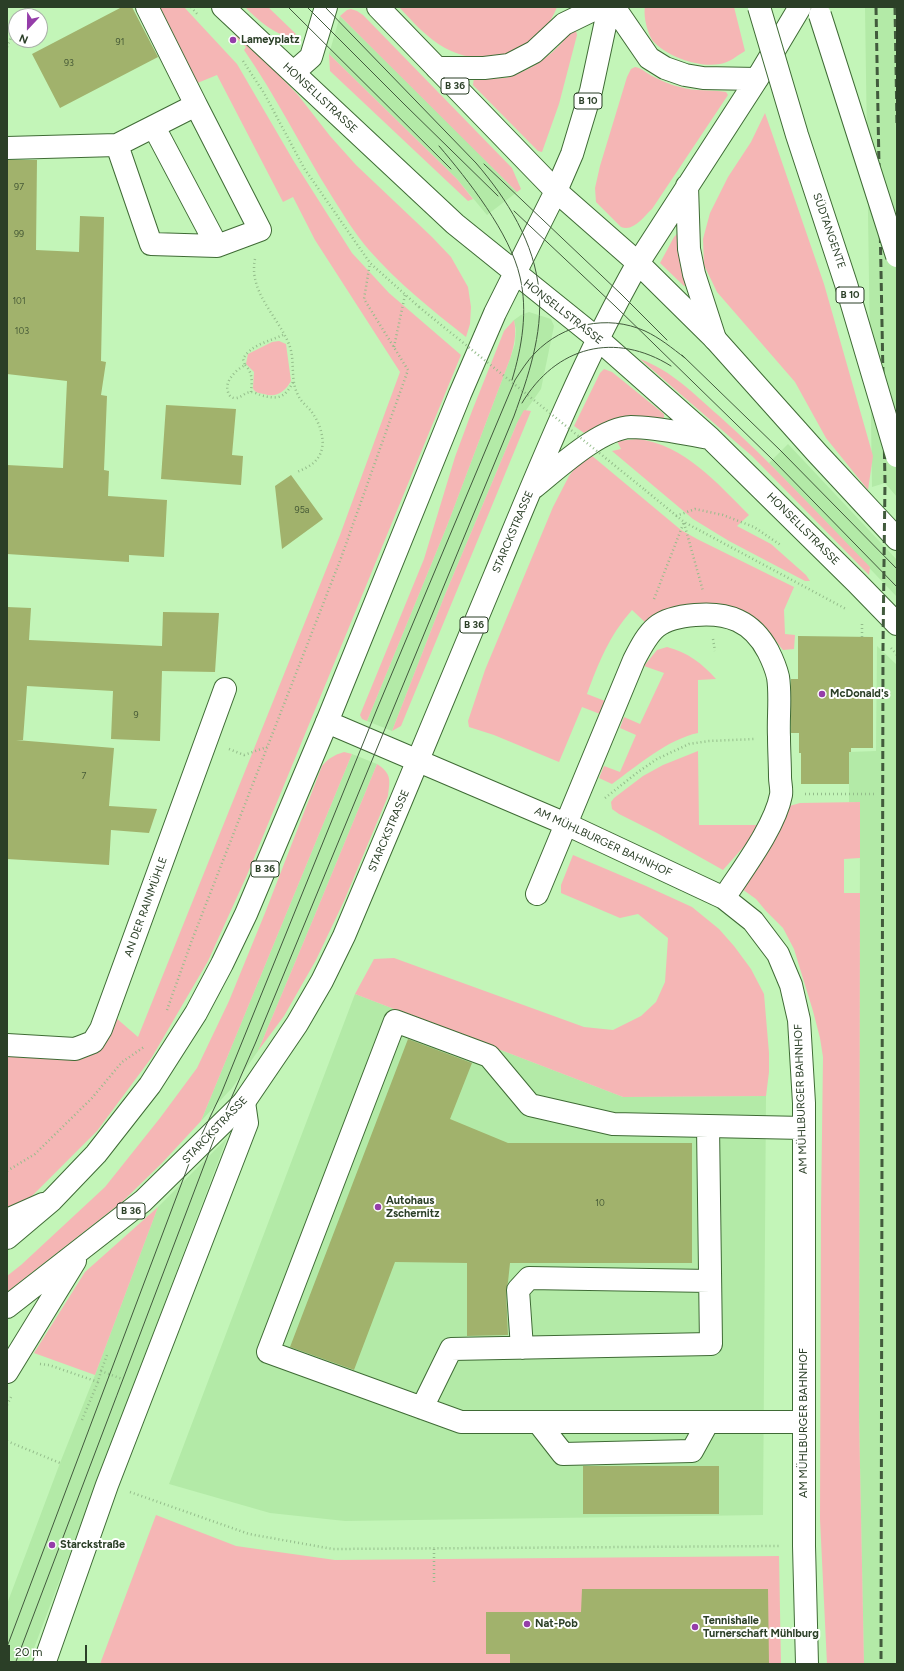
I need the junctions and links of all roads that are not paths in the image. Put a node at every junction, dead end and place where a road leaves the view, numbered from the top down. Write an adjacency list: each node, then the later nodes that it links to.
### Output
1 (147, 7): 14 (main road)
2 (223, 7): 12 (main road, HONSELLSTRASSE)
3 (326, 7): 12 (main road)
4 (378, 7): 11 (main road, B 36)
5 (599, 7): 11 (main road)
6 (609, 7): 19 (main road, B 10)
7 (614, 7): 13 (main road)
8 (759, 7): 27 (main road, SÜDTANGENTE / B 10, bridge)
9 (800, 7): 13 (main road, STARCKSTRASSE)
10 (818, 7): 21 (main road, bridge)
11 (437, 68): 19 (main road, B 36)
12 (294, 72): 23 (main road, HONSELLSTRASSE)
13 (757, 79): 18 (main road, STARCKSTRASSE)
14 (196, 105): 15 (main road); 20 (main road)
15 (154, 127): 16 (main road); 20 (main road)
16 (117, 145): 17 (main road); 20 (main road)
17 (7, 148)
18 (687, 186): 22 (main road, STARCKSTRASSE); 24 (main road)
19 (556, 192): 22 (main road, B 36); 23 (main road, B 36)
20 (217, 246)
21 (897, 256)
22 (638, 262): 24 (main road); 25 (main road, STARCKSTRASSE / B 36)
23 (515, 274): 25 (main road, HONSELLSTRASSE); 32 (main road, B 36)
24 (715, 339): 29 (main road)
25 (599, 340): 26 (main road, HONSELLSTRASSE); 28 (main road, STARCKSTRASSE / B 36)
26 (710, 438): 28 (main road); 30 (main road, HONSELLSTRASSE)
27 (897, 456)
28 (530, 490): 33 (main road, STARCKSTRASSE / B 36)
29 (897, 539)
30 (897, 624)
31 (225, 689): 37 (main road, AN DER RAINMÜHLE)
32 (327, 722): 33 (main road, AM MÜHLBURGER BAHNHOF); 41 (main road, B 36)
33 (418, 761): 34 (main road, AM MÜHLBURGER BAHNHOF); 38 (main road, STARCKSTRASSE / B 36)
34 (566, 824): 35 (main road); 36 (main road, AM MÜHLBURGER BAHNHOF); 36 (main road)
35 (537, 894)
36 (724, 898): 40 (main road, AM MÜHLBURGER BAHNHOF)
37 (7, 1046)
38 (244, 1102): 44 (main road, STARCKSTRASSE / B 36); 53 (main road)
39 (708, 1126): 40 (main road); 45 (main road); 49 (main road)
40 (804, 1128): 52 (main road, AM MÜHLBURGER BAHNHOF)
41 (52, 1200): 42 (main road); 43 (main road, B 36)
42 (7, 1220)
43 (7, 1238)
44 (84, 1247): 46 (main road, STARCKSTRASSE / B 36); 48 (main road)
45 (710, 1281): 47 (main road); 47 (main road)
46 (7, 1307)
47 (522, 1348): 49 (main road)
48 (7, 1372)
49 (422, 1408): 50 (main road)
50 (538, 1422): 51 (main road); 51 (main road)
51 (708, 1422): 52 (main road)
52 (804, 1422): 54 (main road, AM MÜHLBURGER BAHNHOF)
53 (44, 1664)
54 (807, 1664)

